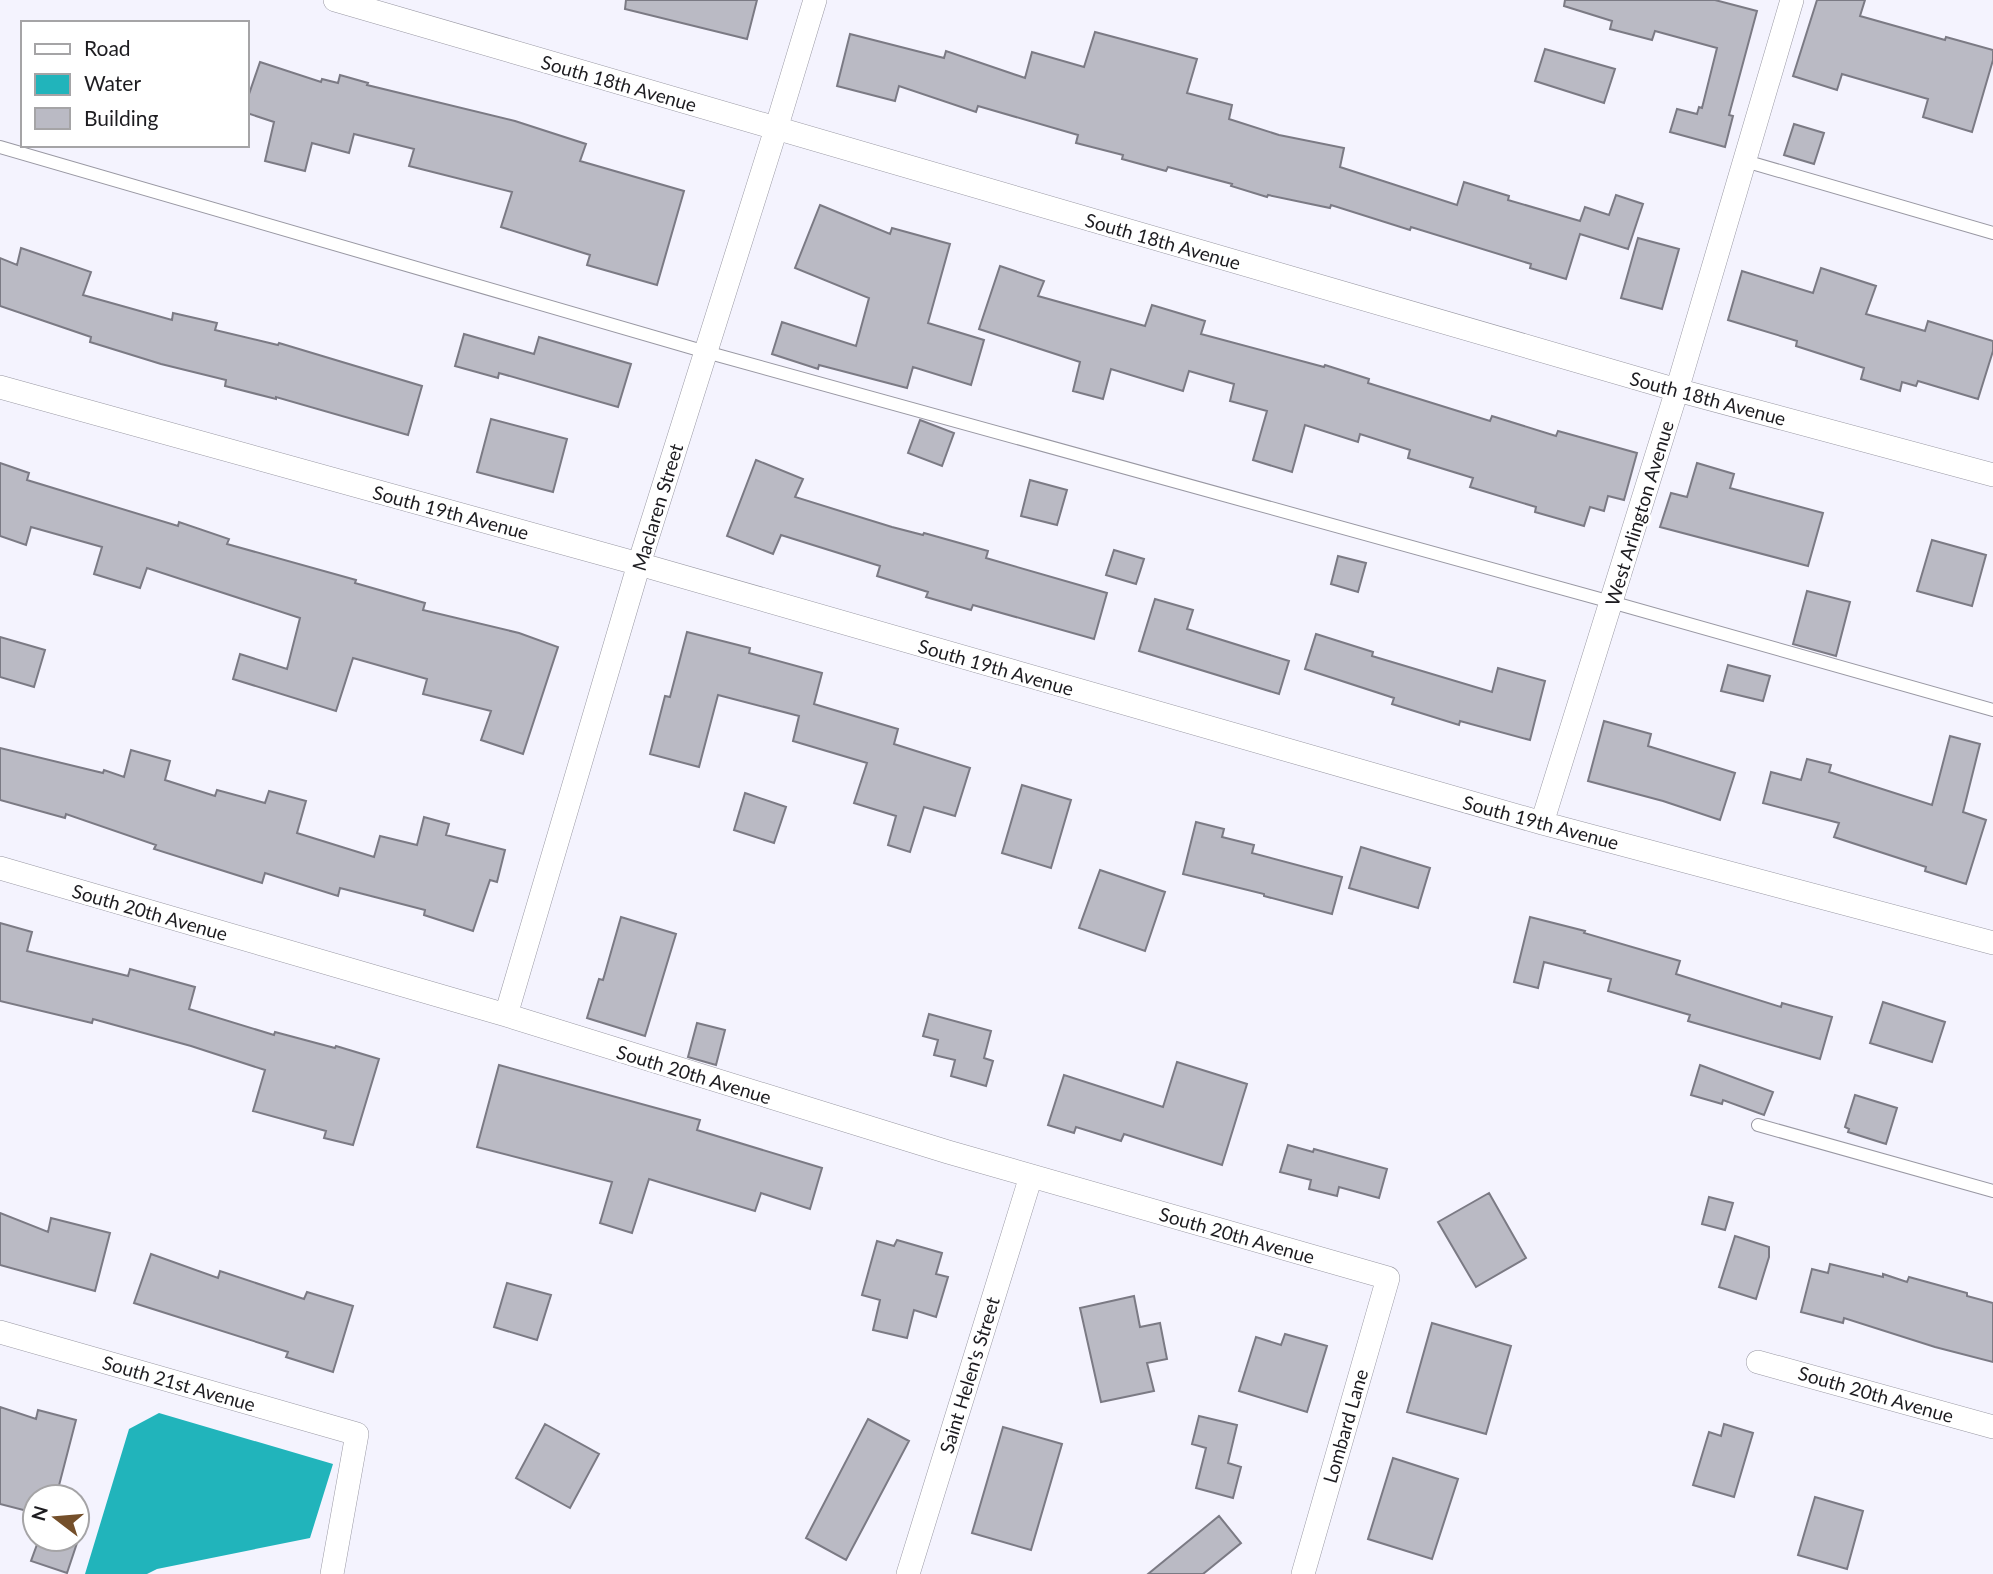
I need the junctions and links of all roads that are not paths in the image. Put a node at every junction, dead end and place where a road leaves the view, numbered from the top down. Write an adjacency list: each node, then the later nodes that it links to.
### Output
1 (335, 0): 4 (street, South 18th Avenue)
2 (815, 0): 4 (street, Maclaren Street)
3 (1792, 0): 6 (street, West Arlington Avenue)
4 (776, 130): 8 (street, Maclaren Street); 10 (street, South 18th Avenue)
5 (0, 147): 8 (lane)
6 (1745, 161): 7 (lane); 10 (street, West Arlington Avenue)
7 (1993, 233)
8 (706, 352): 12 (street, Maclaren Street); 13 (lane)
9 (0, 387): 12 (street, South 19th Avenue)
10 (1677, 390): 11 (street, South 18th Avenue); 13 (street, West Arlington Avenue)
11 (1993, 475)
12 (639, 564): 15 (street, South 19th Avenue); 18 (street, Maclaren Street)
13 (1611, 602): 14 (lane); 15 (street, West Arlington Avenue)
14 (1993, 710)
15 (1542, 823): 17 (street, South 19th Avenue)
16 (0, 868): 18 (street, South 20th Avenue)
17 (1993, 943)
18 (506, 1015): 20 (street, South 20th Avenue)
19 (1758, 1125): 21 (lane)
20 (1031, 1176): 22 (street, South 20th Avenue); 27 (street, Saint Helen's Street)
21 (1993, 1191)
22 (1388, 1279): 28 (street, Lombard Lane)
23 (0, 1332): 26 (street, South 21st Avenue)
24 (1758, 1362): 25 (street, South 20th Avenue)
25 (1993, 1427)
26 (332, 1574)
27 (908, 1574)
28 (1303, 1574)

